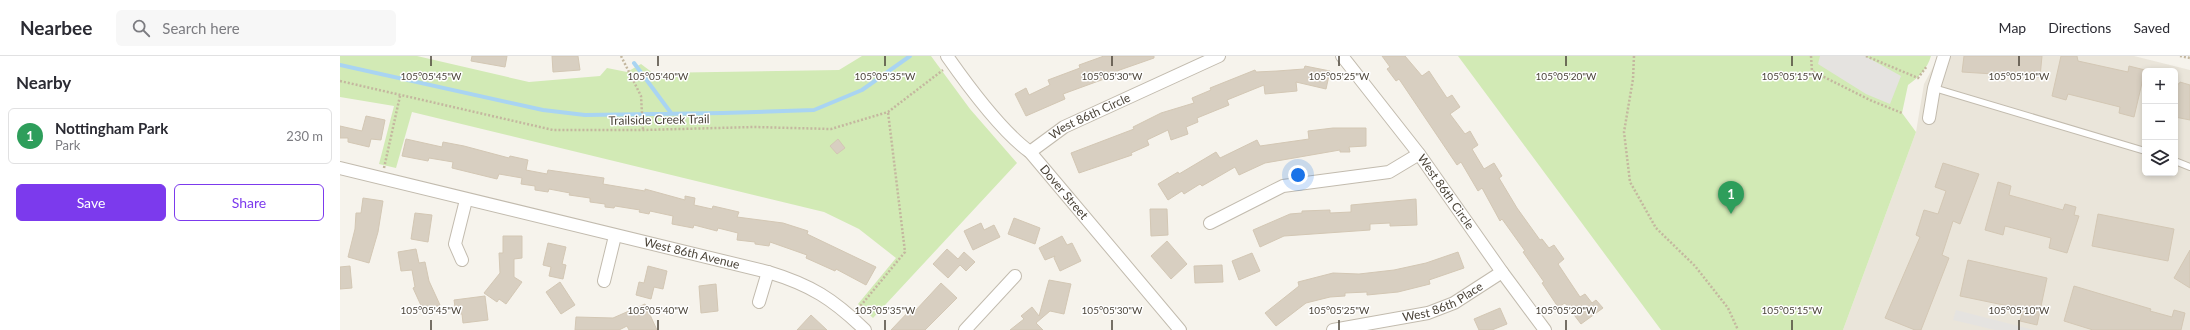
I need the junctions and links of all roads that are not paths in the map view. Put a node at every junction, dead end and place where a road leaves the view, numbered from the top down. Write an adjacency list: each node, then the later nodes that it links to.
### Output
1 (1219, 56): 8 (street, West 86th Circle)
2 (1342, 56): 9 (street, West 86th Circle)
3 (1944, 56): 5 (street)
4 (950, 60): 8 (street, Dover Street)
5 (1934, 88): 6 (street); 7 (lane)
6 (1929, 118)
7 (2142, 150)
8 (1030, 152): 24 (street, Dover Street)
9 (1419, 154): 14 (street); 18 (street, West 86th Circle)
10 (2178, 163): 11 (lane)
11 (2190, 167)
12 (340, 168): 13 (street, West 86th Avenue)
13 (466, 200): 15 (street, West 86th Avenue); 16 (street)
14 (1210, 223)
15 (615, 236): 17 (street, West 86th Avenue); 20 (street)
16 (462, 260)
17 (768, 272): 21 (street); 22 (street, West 86th Avenue)
18 (1502, 272): 25 (street, West 86th Place); 26 (street, West 86th Circle)
19 (1014, 276): 23 (street)
20 (604, 281)
21 (759, 302)
22 (865, 330)
23 (965, 330)
24 (1180, 330)
25 (1333, 330)
26 (1545, 330)

